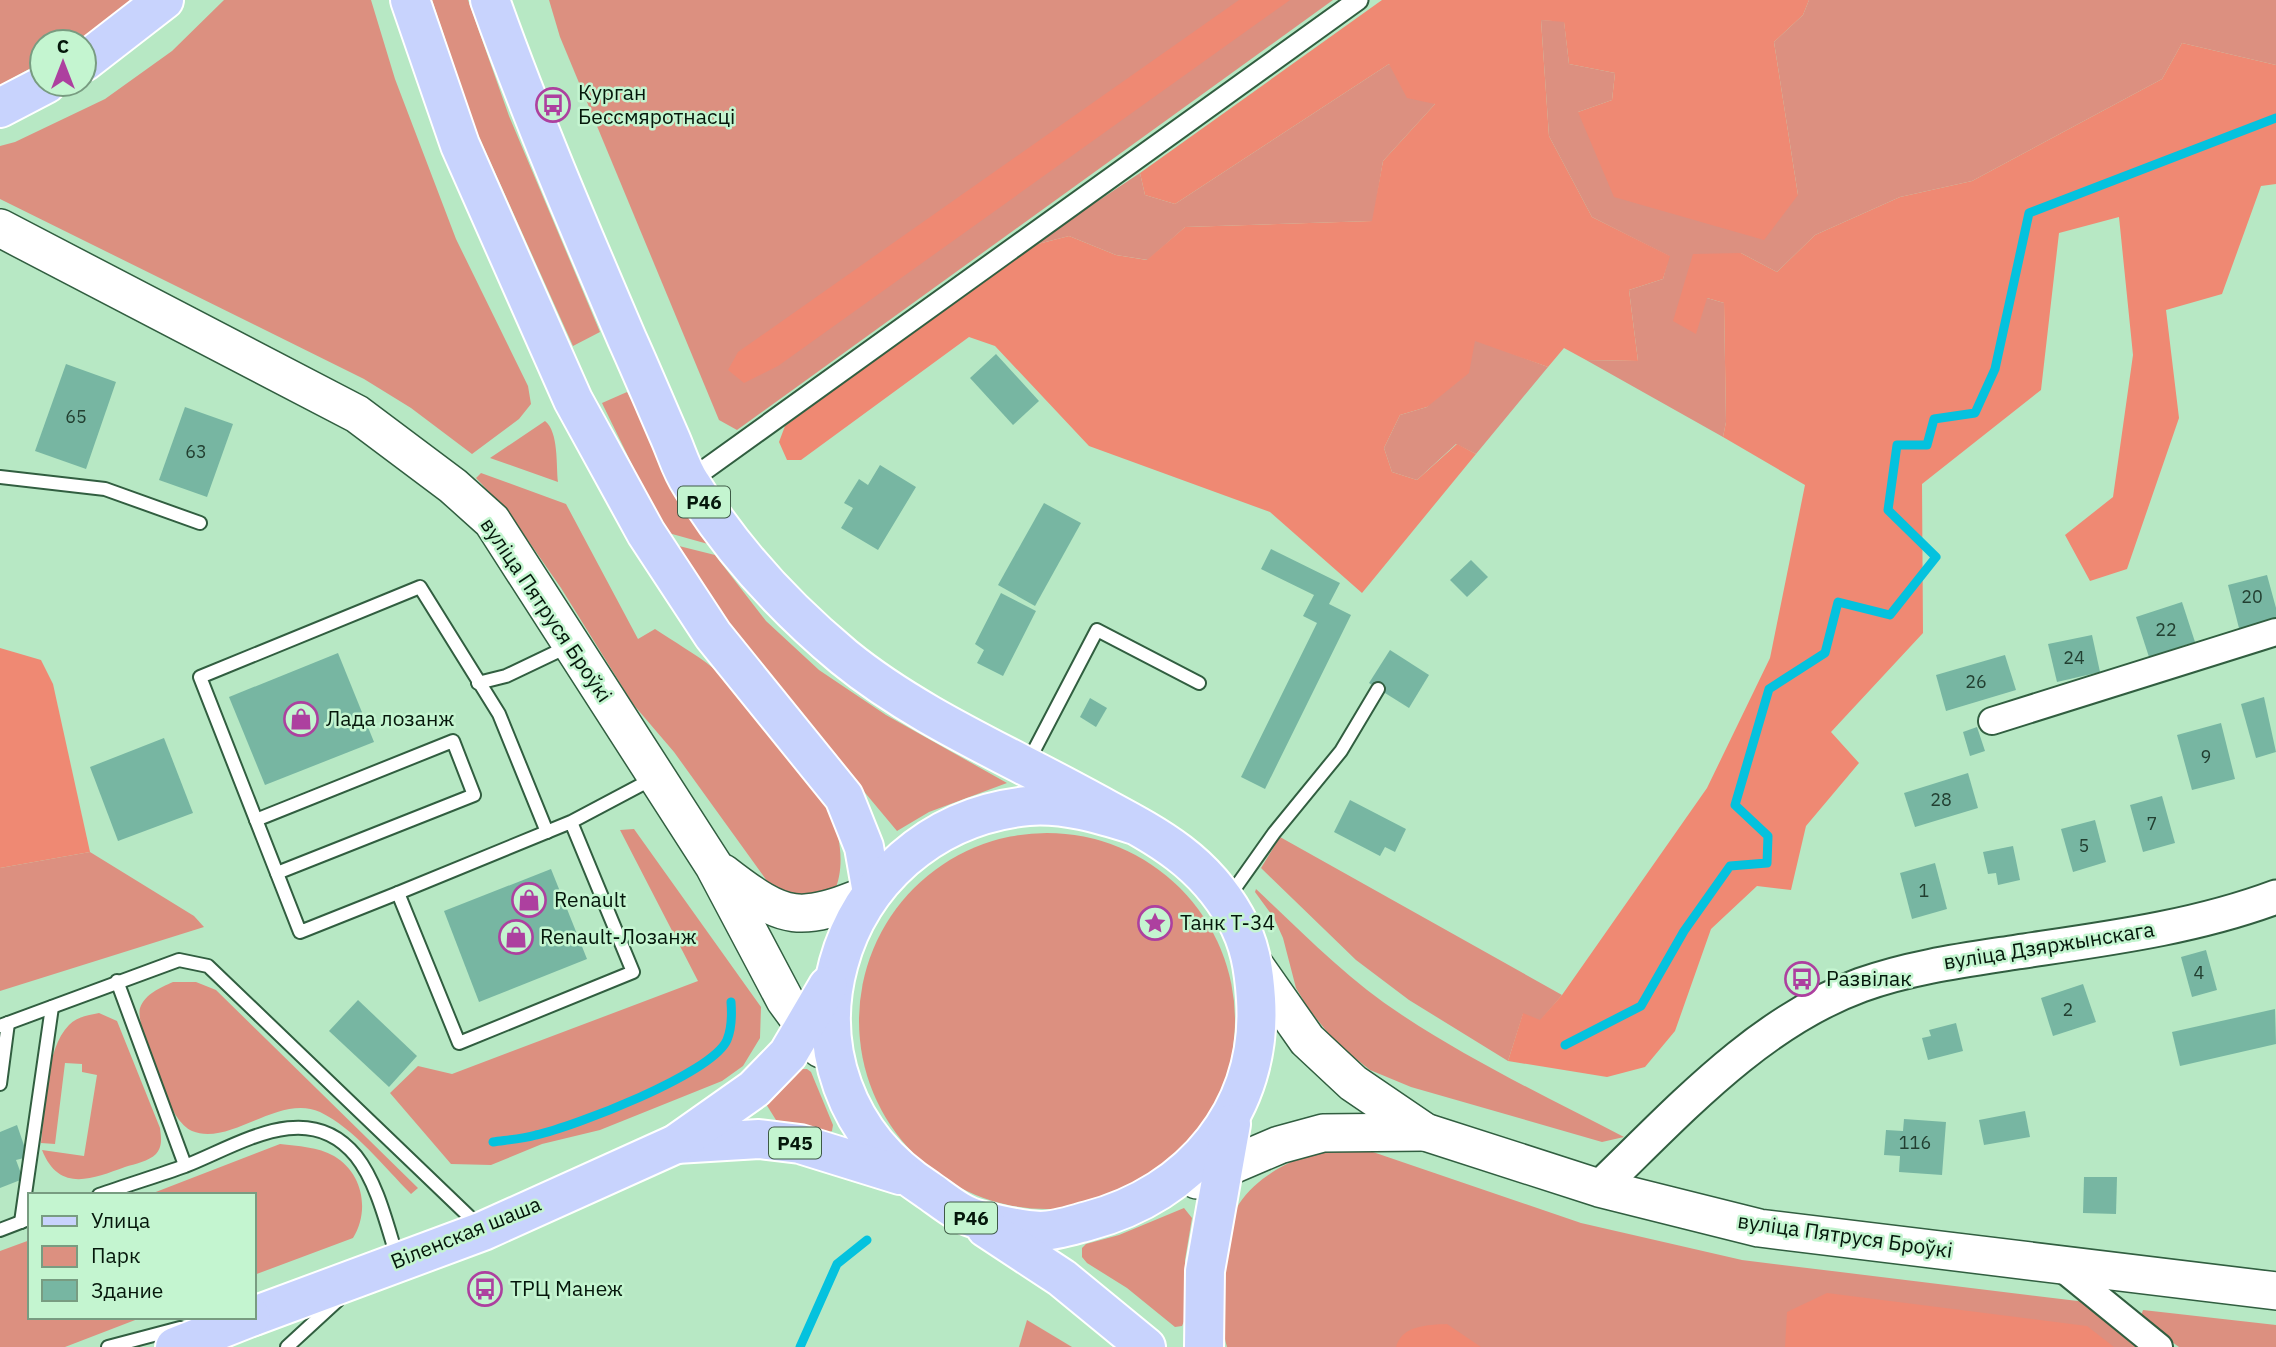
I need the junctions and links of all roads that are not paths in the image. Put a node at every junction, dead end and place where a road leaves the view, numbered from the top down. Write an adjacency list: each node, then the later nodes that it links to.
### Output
1 (164, 0): 5 (main road)
2 (410, 0): 27 (main road)
3 (490, 0): 10 (main road, Р46)
4 (1358, 0): 10 (street)
5 (98, 51)
6 (28, 93): 7 (main road)
7 (0, 108)
8 (2, 234): 13 (main road, вуліца Пятруся Броўкі)
9 (0, 477): 11 (lane)
10 (689, 481): 18 (main road, Р46)
11 (200, 523)
12 (2276, 632): 17 (street)
13 (572, 645): 14 (lane); 19 (main road, вуліца Пятруся Броўкі)
14 (478, 683): 20 (lane); 23 (lane)
15 (1199, 683): 18 (lane)
16 (1378, 689): 29 (lane)
17 (1992, 721)
18 (1026, 765): 22 (main road, Р46)
19 (654, 778): 21 (lane); 24 (main road, вуліца Пятруся Броўкі)
20 (256, 820): 25 (lane); 25 (lane)
21 (571, 822): 23 (lane); 26 (lane)
22 (1135, 825): 27 (main road, Р46); 29 (main road, Р46)
23 (547, 832): 26 (lane)
24 (714, 866): 27 (main road); 35 (main road, вуліца Пятруся Броўкі)
25 (277, 873): 26 (lane)
26 (398, 894)
27 (873, 894): 31 (main road, Р46)
28 (2276, 897): 44 (street, вуліца Дзяржынскага)
29 (1226, 901): 30 (main road, Р46)
30 (1253, 963): 38 (main road, Р46); 39 (main road, вуліца Пятруся Броўкі)
31 (834, 975): 35 (main road, Р45); 36 (main road, Р46)
32 (117, 981): 33 (lane); 41 (lane); 52 (lane)
33 (52, 1007): 34 (lane); 46 (lane)
34 (4, 1025): 37 (lane)
35 (805, 1027): 36 (main road, вуліца Пятруся Броўкі); 40 (main road, Р45)
36 (840, 1076): 43 (main road, Р46)
37 (0, 1084)
38 (1234, 1111): 42 (main road, Р46); 45 (main road, Р46)
39 (1425, 1132): 42 (main road, вуліца Пятруся Броўкі); 44 (main road, вуліца Пятруся Броўкі)
40 (676, 1143): 43 (main road, Р45); 52 (main road, Віленская шаша / Р45)
41 (186, 1165): 47 (lane); 53 (lane)
42 (1223, 1172): 45 (main road, вуліца Пятруся Броўкі); 63 (main road, Р46)
43 (909, 1178): 49 (main road, Р46)
44 (1599, 1188): 54 (main road, вуліца Пятруся Броўкі)
45 (1161, 1191): 49 (main road, Р46)
46 (29, 1193)
47 (105, 1193)
48 (28, 1197): 50 (lane)
49 (972, 1219): 62 (main road, Р46)
50 (25, 1221): 51 (lane)
51 (0, 1230)
52 (484, 1231): 53 (main road, Віленская шаша / Р45)
53 (388, 1264): 56 (main road, Віленская шаша / Р45); 61 (lane)
54 (2057, 1264): 55 (main road, вуліца Пятруся Броўкі); 64 (street)
55 (2276, 1291)
56 (260, 1313)
57 (220, 1319): 59 (lane)
58 (245, 1319): 60 (main road, Віленская шаша / Р45)
59 (108, 1347)
60 (176, 1347)
61 (287, 1347)
62 (1146, 1347)
63 (1204, 1347)
64 (2159, 1347)

